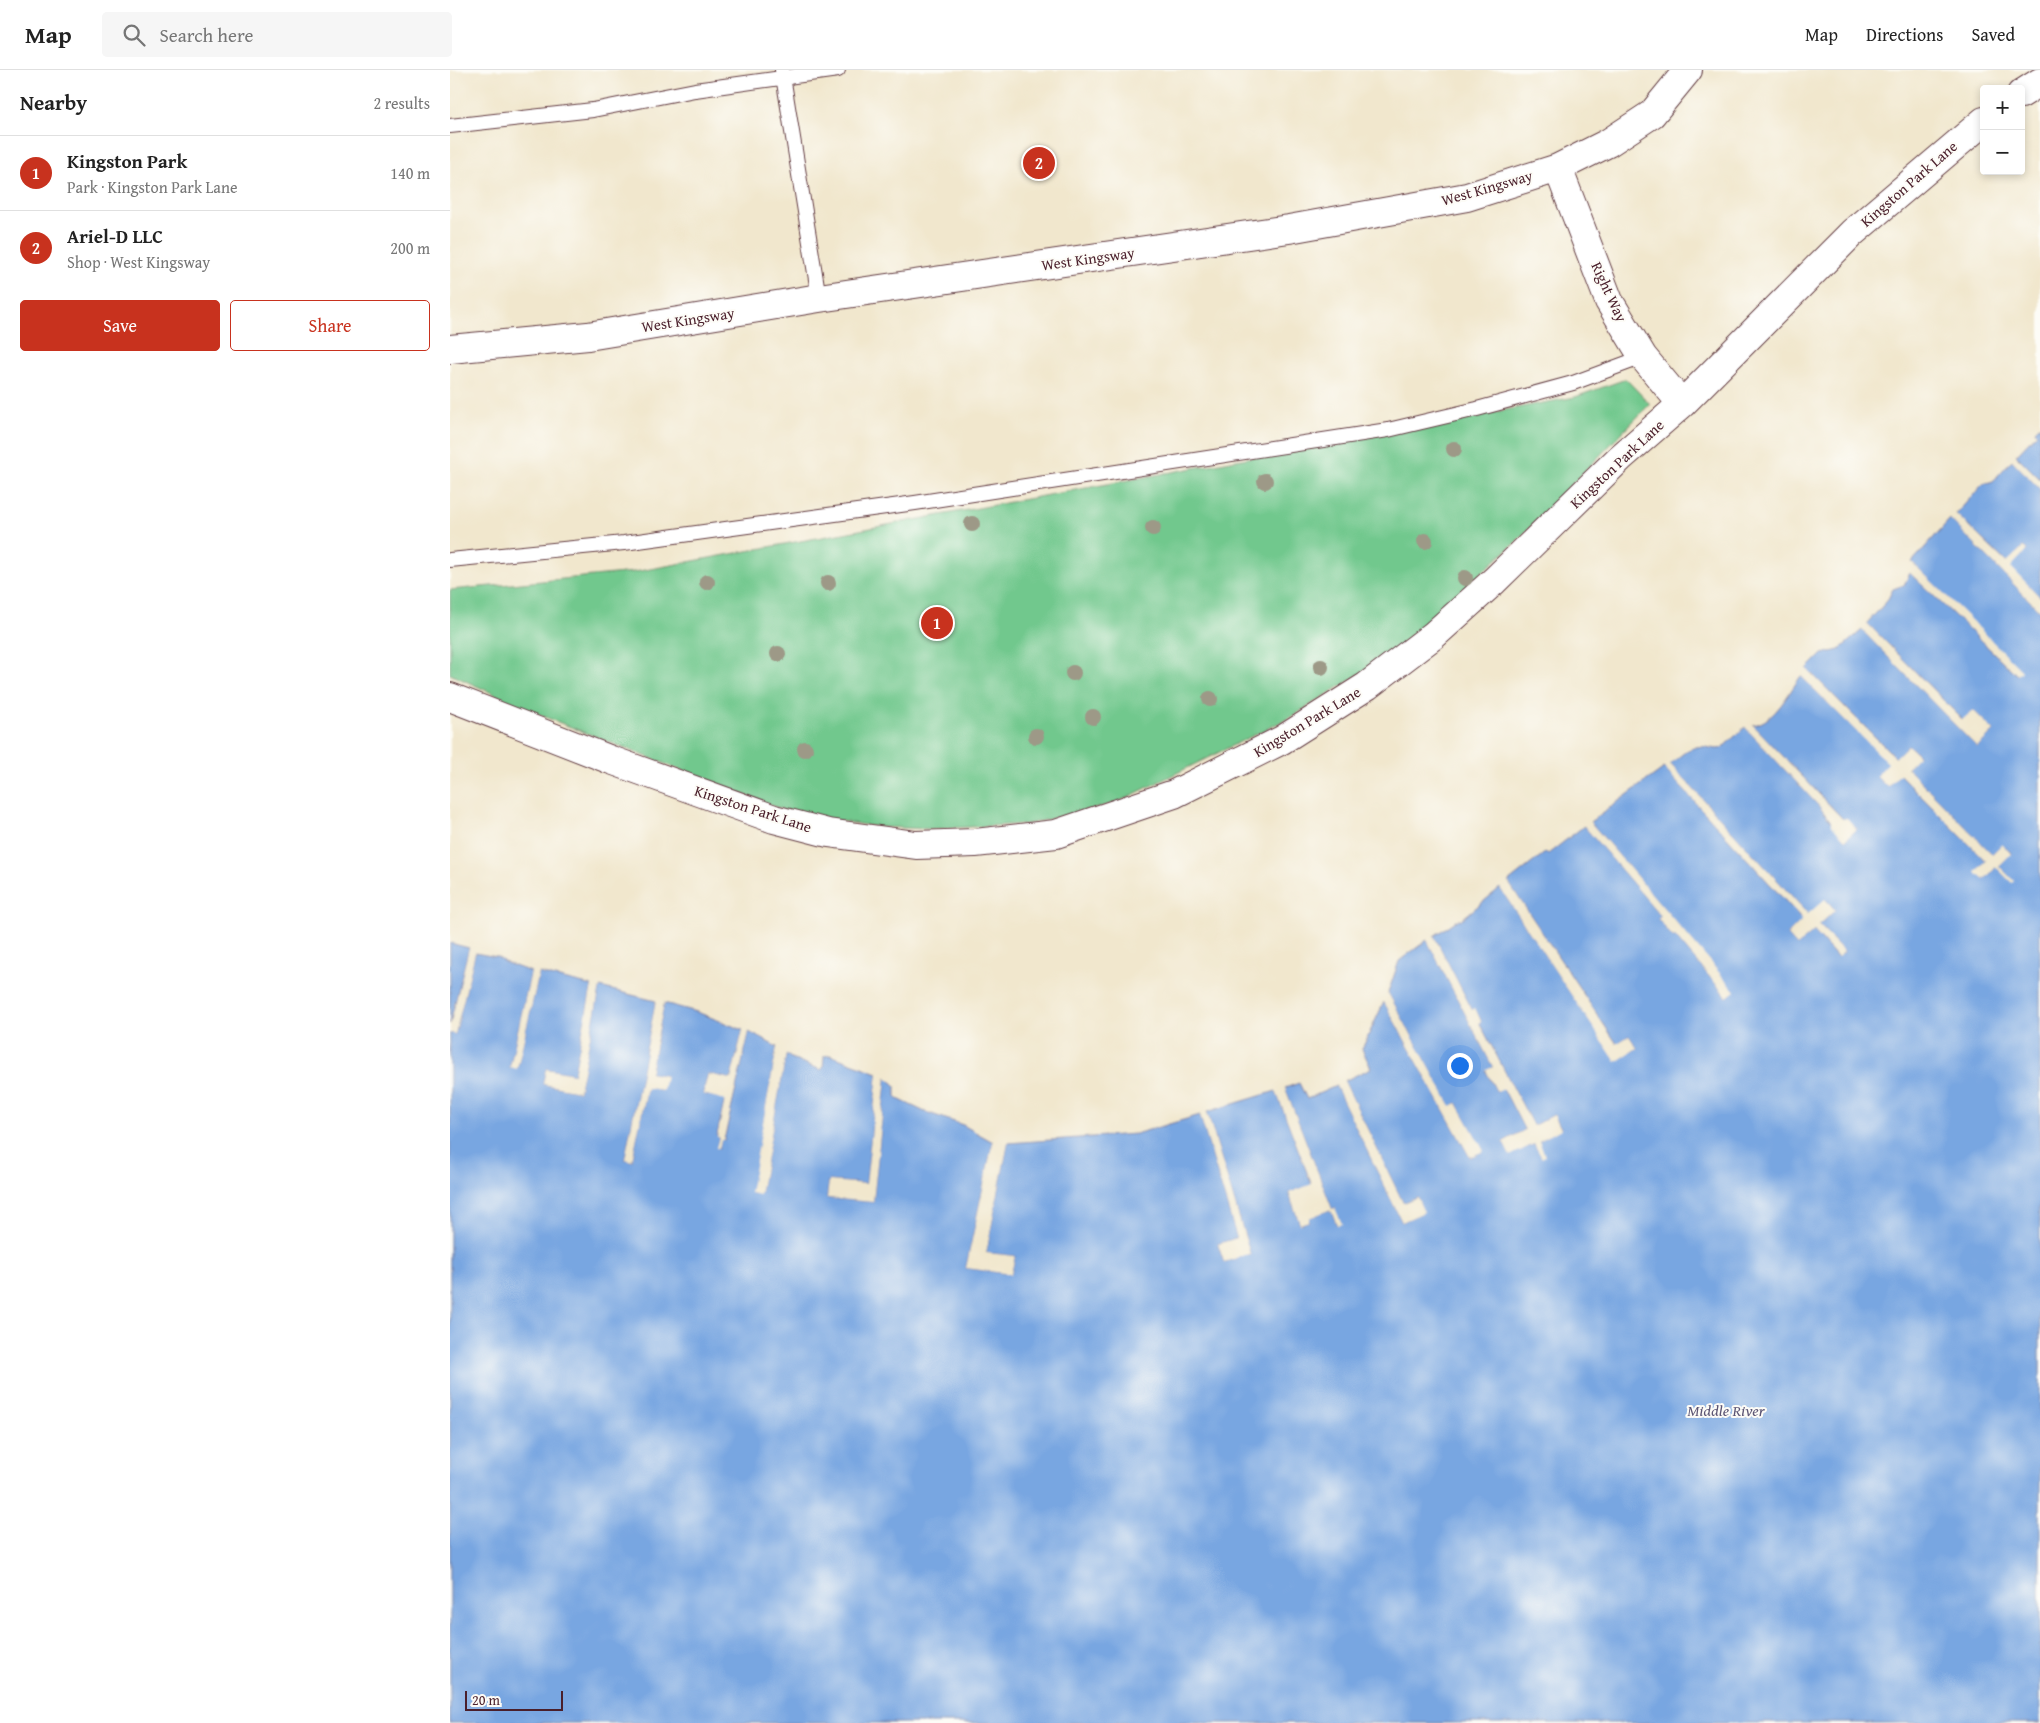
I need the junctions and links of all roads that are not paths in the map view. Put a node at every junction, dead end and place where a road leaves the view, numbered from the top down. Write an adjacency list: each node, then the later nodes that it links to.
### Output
1 (838, 70): 3 (lane)
2 (1688, 70): 6 (street, West Kingsway)
3 (782, 74): 5 (lane); 7 (lane)
4 (1980, 124): 10 (street, Kingston Park Lane)
5 (450, 126)
6 (1558, 168): 7 (street, West Kingsway); 9 (street, Right Way)
7 (819, 298): 8 (street, West Kingsway)
8 (450, 349)
9 (1643, 357): 10 (street, Right Way); 11 (lane)
10 (1682, 404): 12 (street, Kingston Park Lane)
11 (450, 560)
12 (450, 697)

